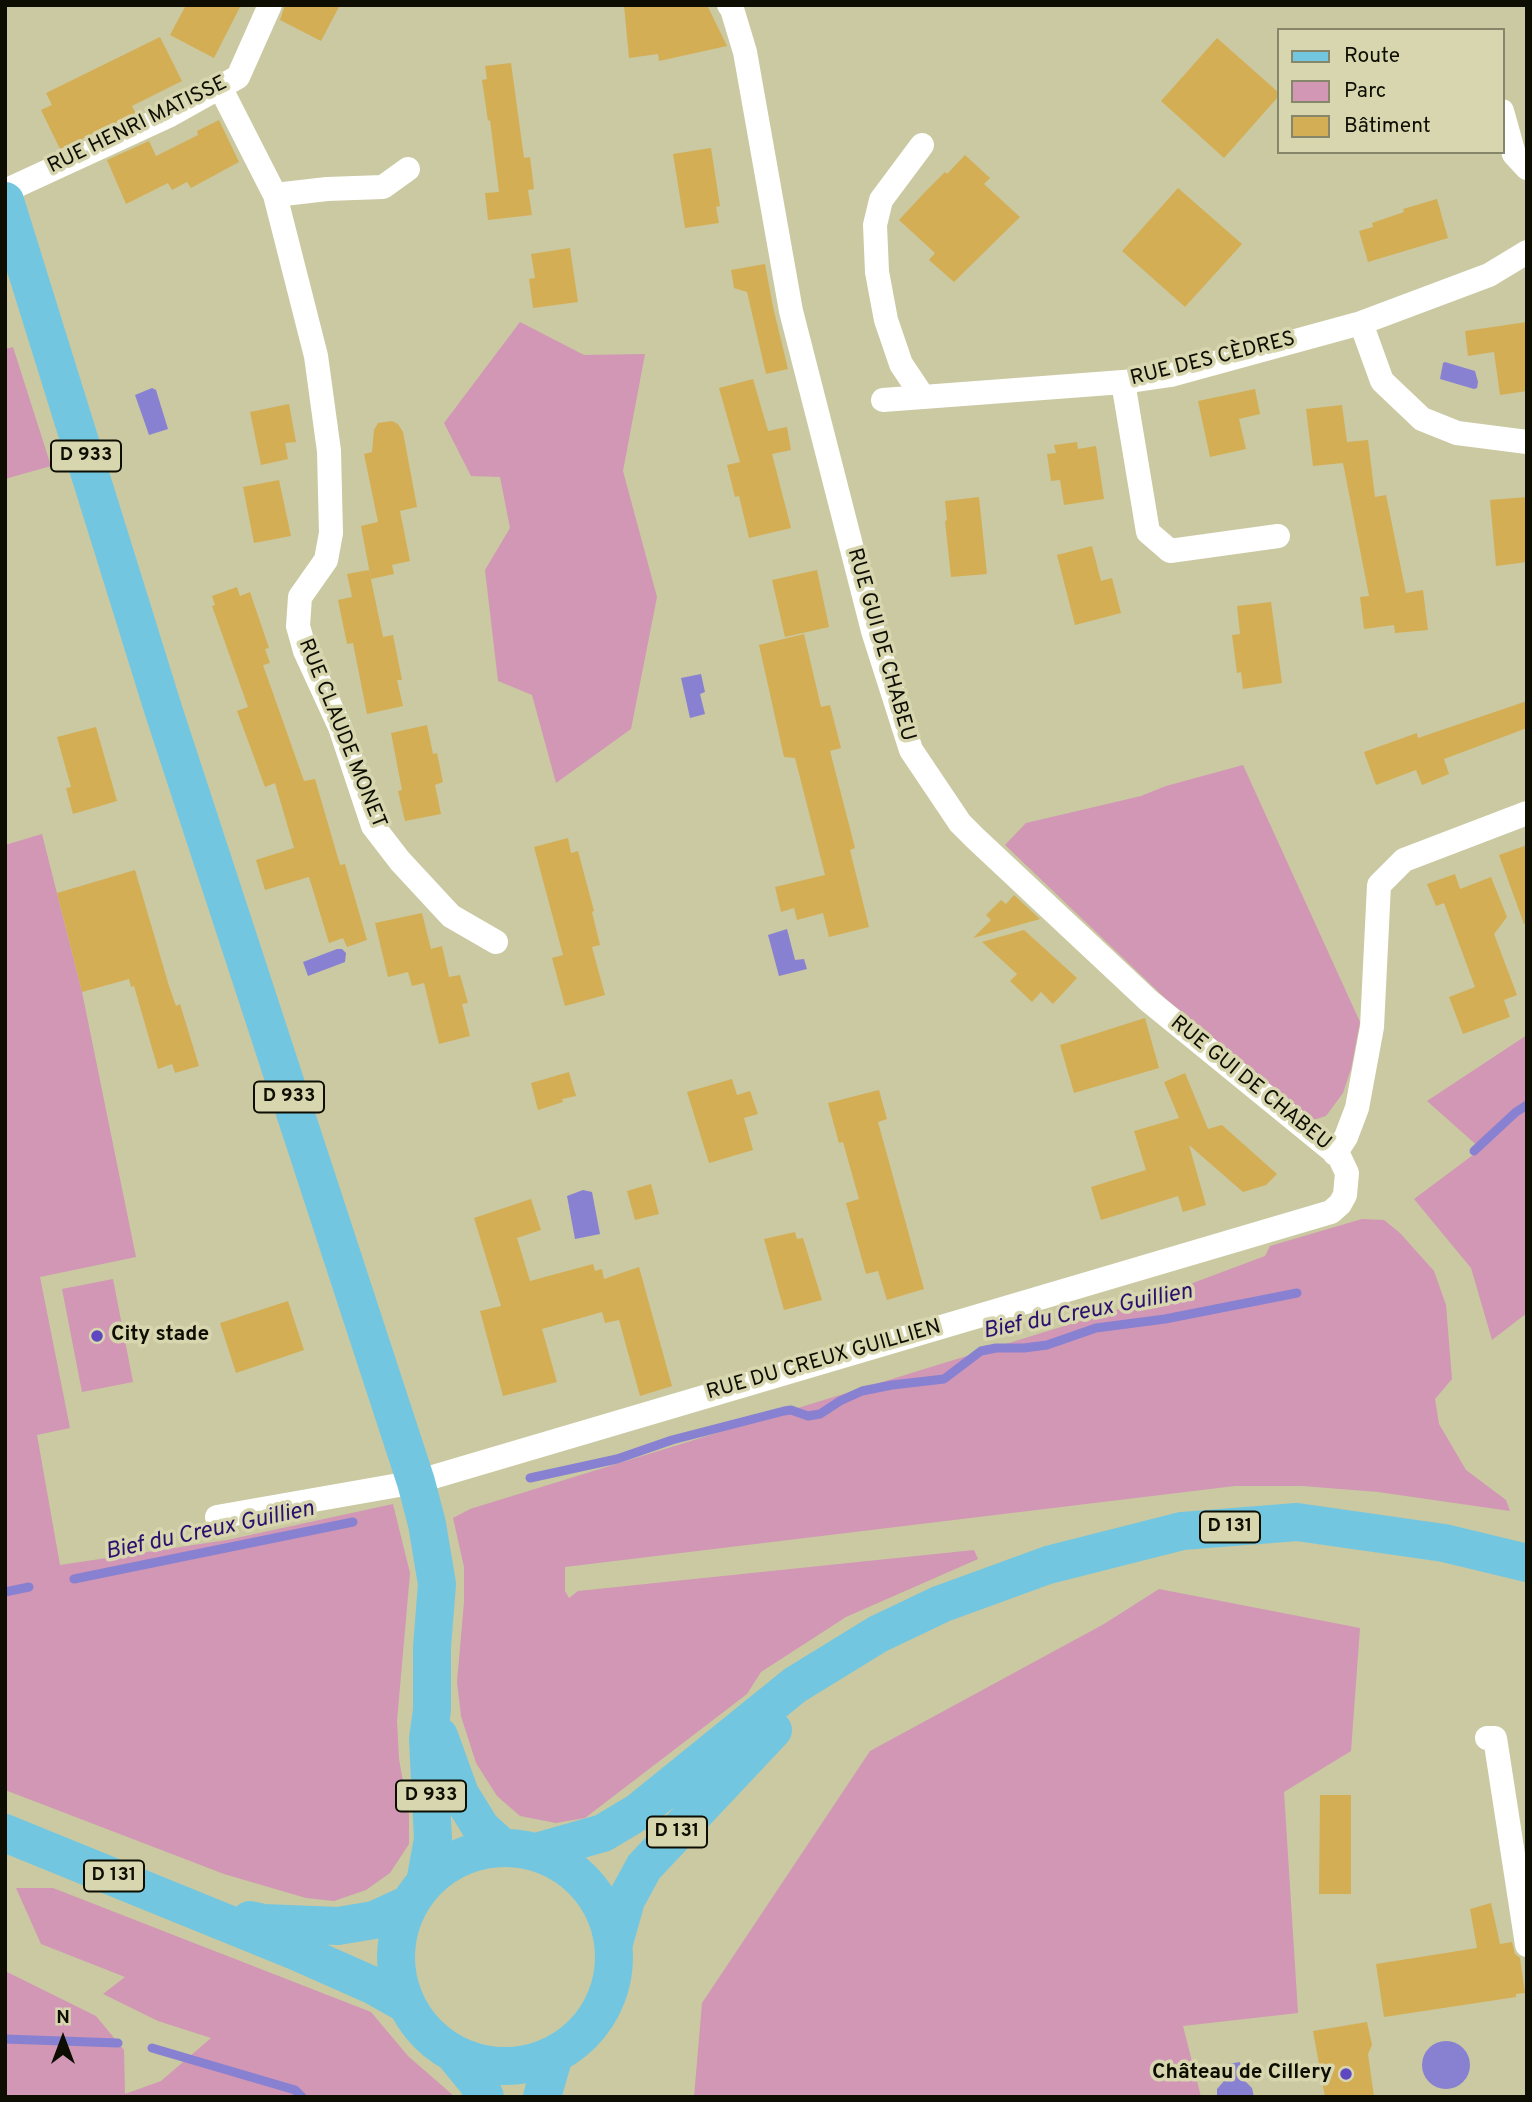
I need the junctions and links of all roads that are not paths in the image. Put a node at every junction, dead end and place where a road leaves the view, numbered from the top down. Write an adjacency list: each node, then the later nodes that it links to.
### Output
1 (270, 5): 3 (street, RUE HENRI MATISSE)
2 (735, 7): 20 (street, RUE GUI DE CHABEU)
3 (220, 88): 8 (street, RUE HENRI MATISSE); 9 (street, RUE CLAUDE MONET)
4 (1504, 118): 6 (street)
5 (922, 145): 14 (street)
6 (1527, 168)
7 (408, 170): 9 (street)
8 (5, 191)
9 (275, 195): 19 (street, RUE CLAUDE MONET)
10 (5, 201): 22 (main road, D 933)
11 (1527, 252): 12 (street, RUE DES CÈDRES)
12 (1361, 323): 13 (street, RUE DES CÈDRES); 16 (street)
13 (1123, 382): 14 (street, RUE DES CÈDRES); 17 (street)
14 (923, 397): 15 (street, RUE DES CÈDRES)
15 (883, 400)
16 (1527, 442)
17 (1278, 536)
18 (1527, 813): 20 (street)
19 (496, 942)
20 (1335, 1154): 21 (street, RUE GUI DE CHABEU)
21 (1345, 1195): 22 (street, RUE DU CREUX GUILLIEN)
22 (416, 1482): 23 (street, RUE DU CREUX GUILLIEN); 26 (main road, D 933)
23 (217, 1517)
24 (1527, 1563): 25 (main road, D 131)
25 (941, 1604): 29 (main road, D 131); 32 (main road, D 131)
26 (432, 1710): 29 (main road, D 933); 30 (main road, D 933)
27 (1487, 1738): 33 (street)
28 (17, 1837): 31 (main road, D 131)
29 (520, 1850): 30 (main road); 32 (main road)
30 (417, 1893): 31 (main road, D 131); 34 (main road)
31 (200, 1911): 34 (main road, D 131)
32 (614, 1943): 36 (main road)
33 (1527, 1945)
34 (406, 2004): 35 (main road)
35 (454, 2054): 36 (main road); 37 (main road)
36 (554, 2054): 38 (main road)
37 (485, 2097)
38 (542, 2097)

